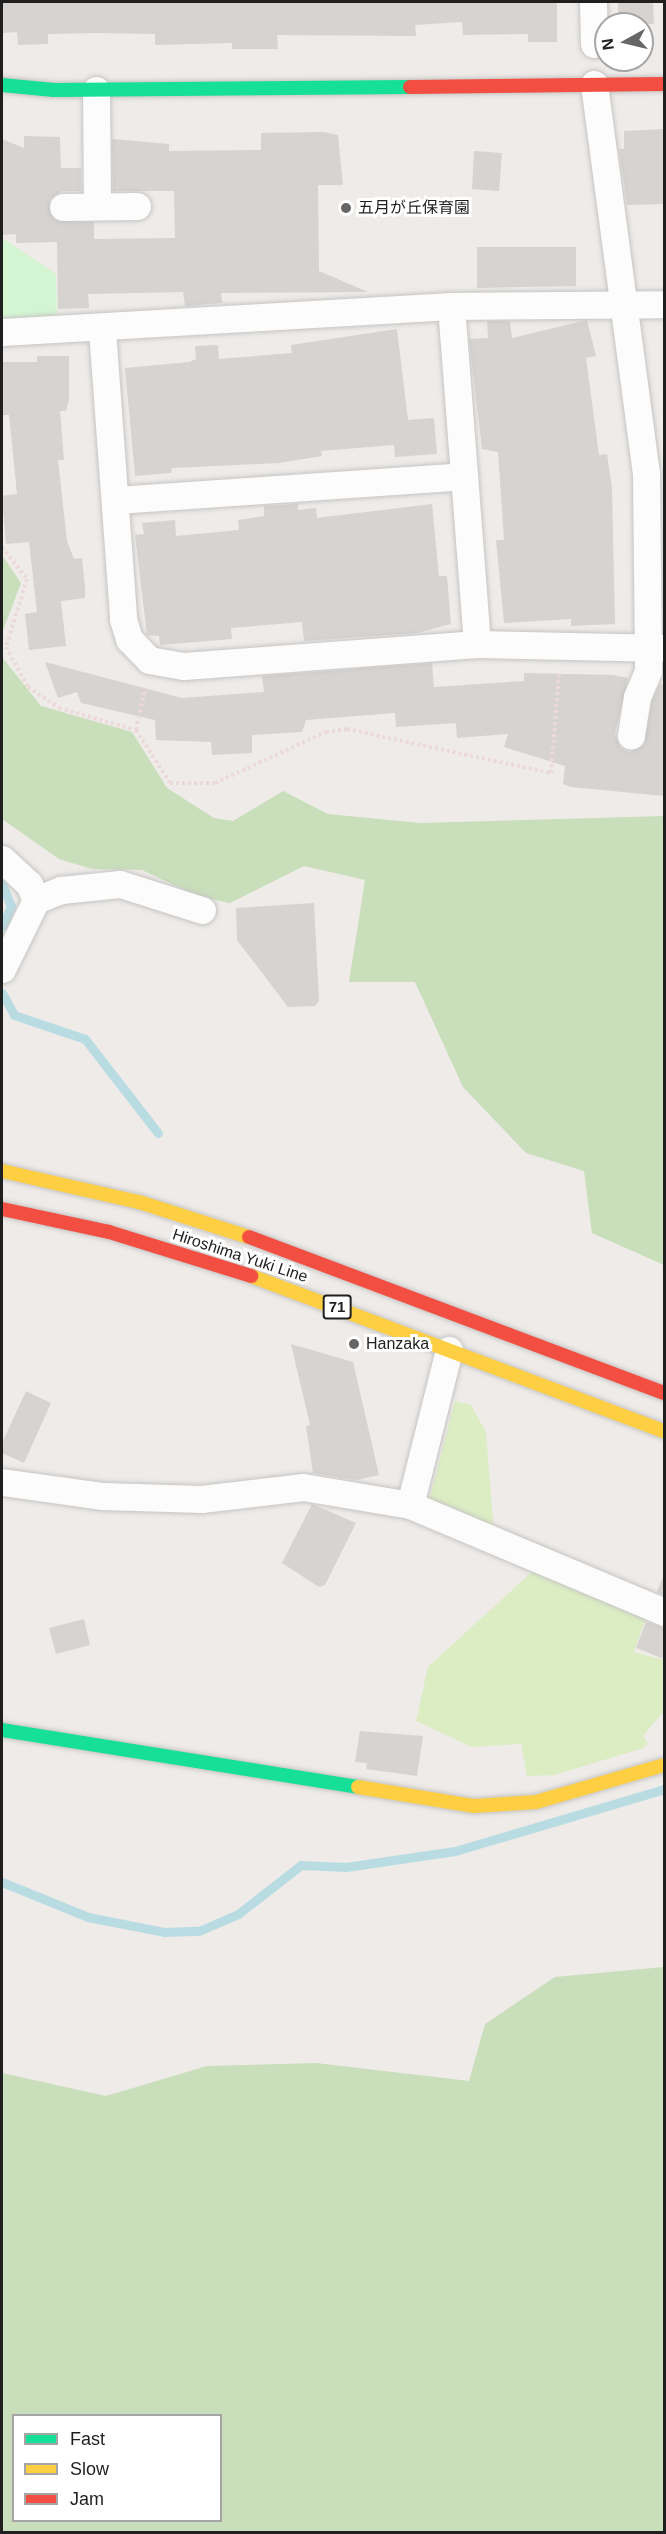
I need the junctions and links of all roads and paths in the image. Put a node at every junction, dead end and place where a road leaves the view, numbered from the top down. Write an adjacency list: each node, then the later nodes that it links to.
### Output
1 (593, 2): 2 (street)
2 (594, 44)
3 (594, 84): 4 (main road); 6 (main road); 10 (street)
4 (664, 84)
5 (2, 85): 6 (main road)
6 (96, 90): 7 (street)
7 (98, 206): 8 (street); 9 (street)
8 (137, 206)
9 (63, 207)
10 (622, 303): 11 (street); 12 (street); 15 (street)
11 (664, 304)
12 (451, 306): 13 (street); 16 (street)
13 (102, 330): 14 (street); 17 (street)
14 (2, 332)
15 (655, 474): 21 (street)
16 (464, 476): 17 (street); 19 (street)
17 (115, 500): 22 (street)
18 (2, 547): 23 (path)
19 (477, 644): 20 (street); 22 (street)
20 (561, 645): 21 (street); 23 (path)
21 (656, 647): 24 (street)
22 (151, 661): 23 (path)
23 (136, 730)
24 (631, 736)
25 (2, 859): 26 (street)
26 (36, 900): 27 (street); 28 (street)
27 (202, 910)
28 (2, 969)
29 (2, 1171): 32 (main road, Hiroshima Yuki Line / 71)
30 (2, 1209): 31 (main road, Hiroshima Yuki Line / 71)
31 (449, 1350): 33 (main road, Hiroshima Yuki Line / 71); 35 (street)
32 (664, 1393)
33 (664, 1431)
34 (2, 1482): 35 (street)
35 (410, 1505): 36 (street)
36 (664, 1612)
37 (2, 1730): 38 (main road)
38 (664, 1765)

